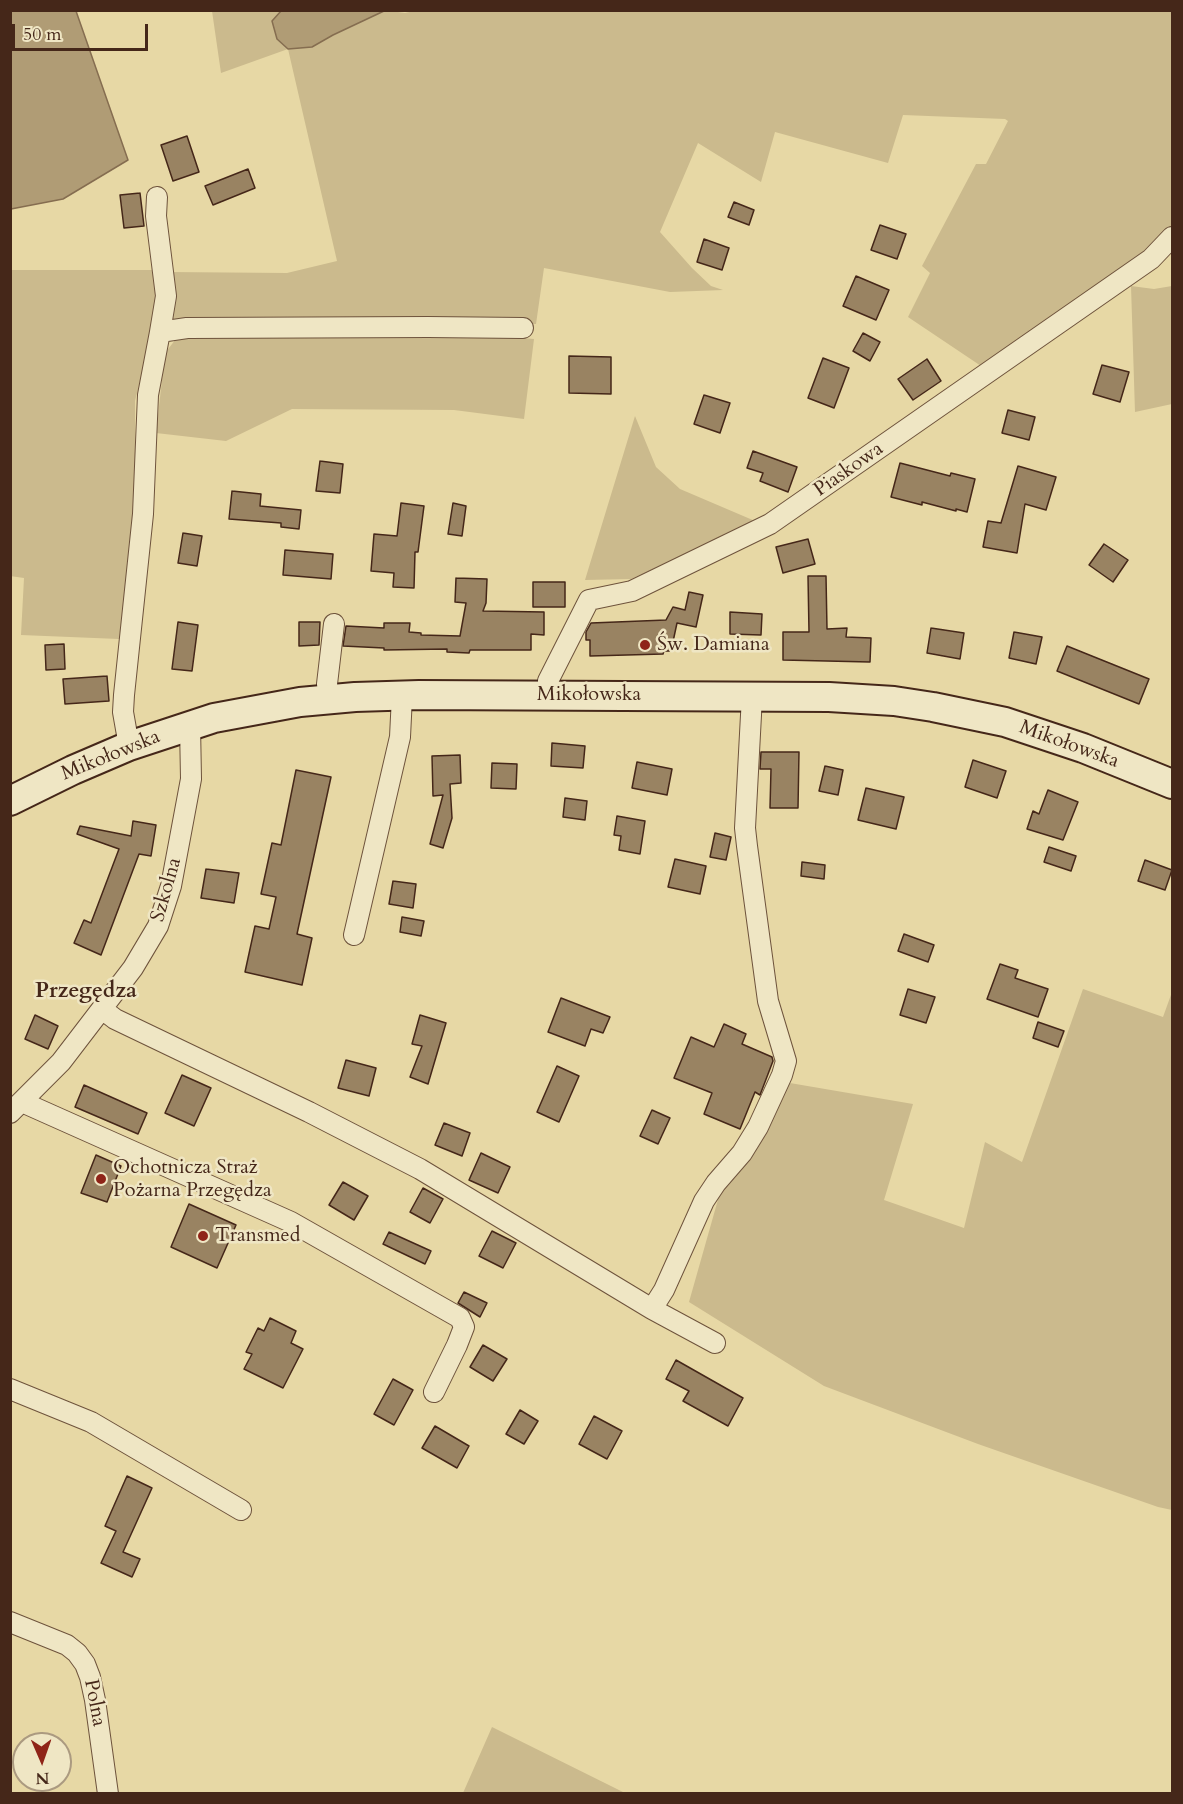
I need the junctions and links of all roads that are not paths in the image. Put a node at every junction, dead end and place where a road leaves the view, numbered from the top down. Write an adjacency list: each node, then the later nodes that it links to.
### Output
1 (157, 197): 4 (street)
2 (1173, 237): 6 (street, Piaskowa)
3 (523, 328): 4 (street)
4 (160, 332): 11 (street)
5 (334, 624): 9 (street)
6 (548, 695): 7 (main road, Mikołowska); 8 (main road, Mikołowska)
7 (402, 696): 9 (main road, Mikołowska); 14 (street)
8 (752, 696): 12 (main road, Mikołowska); 17 (street)
9 (329, 699): 10 (main road, Mikołowska)
10 (190, 725): 11 (main road, Mikołowska); 15 (street, Szkolna)
11 (129, 746): 13 (main road, Mikołowska)
12 (1173, 784)
13 (10, 801)
14 (354, 935)
15 (102, 1009): 16 (street, Szkolna); 17 (street)
16 (16, 1107): 20 (street)
17 (652, 1308): 18 (street)
18 (716, 1343)
19 (10, 1389): 21 (street)
20 (434, 1392)
21 (241, 1510)
22 (10, 1622): 23 (street, Polna)
23 (108, 1794)

